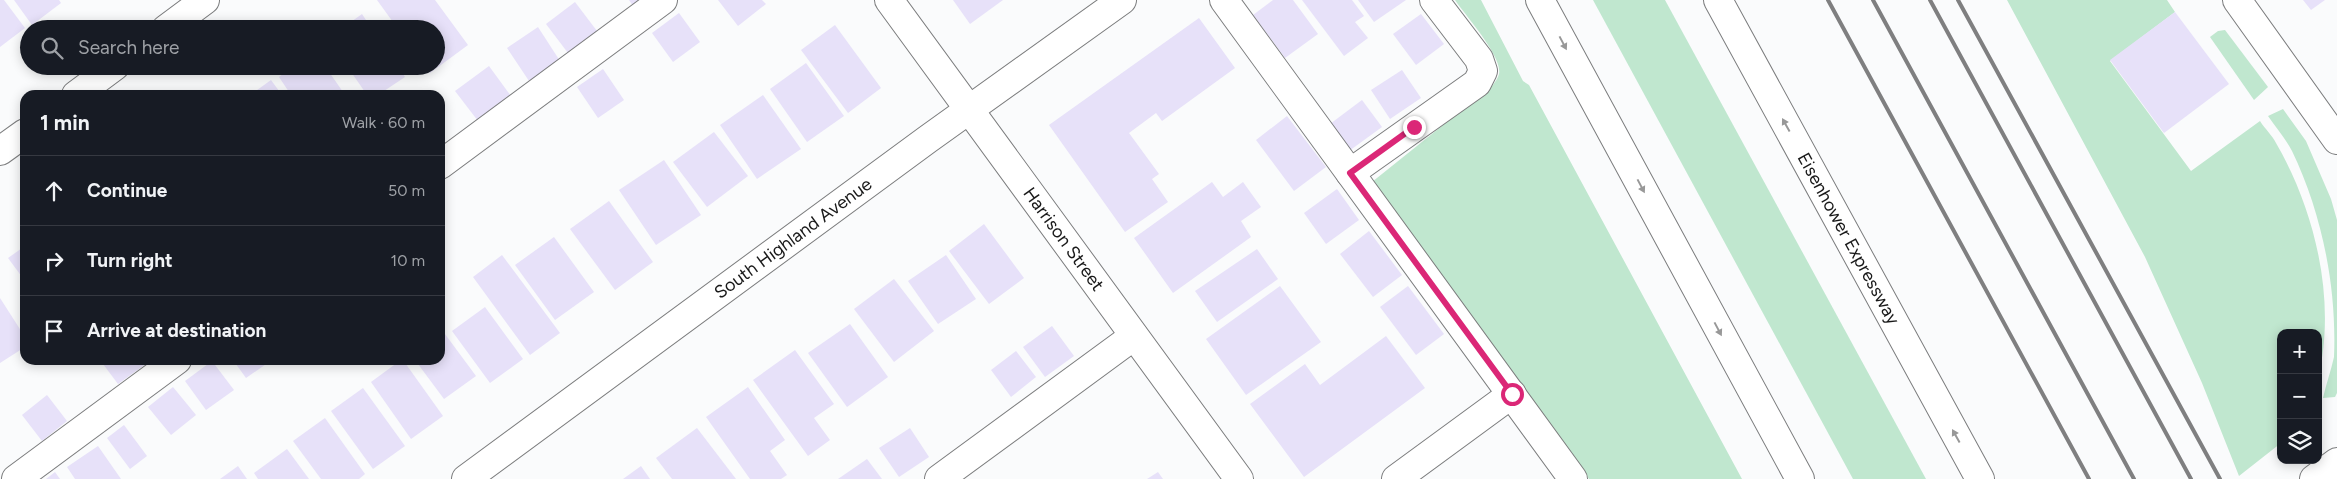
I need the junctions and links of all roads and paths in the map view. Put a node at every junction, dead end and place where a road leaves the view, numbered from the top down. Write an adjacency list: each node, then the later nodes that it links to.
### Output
1 (204, 0): 10 (main road)
2 (663, 0): 17 (main road)
3 (889, 0): 13 (main road, Harrison Street)
4 (1122, 0): 13 (main road, South Highland Avenue)
5 (1224, 0): 18 (main road)
6 (1434, 0): 18 (main road)
7 (1540, 0): 29 (main road, one-way to 29)
8 (1718, 0): 30 (main road, Eisenhower Expressway, one-way to 8)
9 (2237, 0): 14 (main road)
10 (178, 20)
11 (103, 75): 12 (main road)
12 (83, 90)
13 (969, 109): 19 (main road, Harrison Street); 24 (main road, South Highland Avenue)
14 (2334, 128)
15 (20, 137): 16 (main road)
16 (0, 151)
17 (445, 161)
18 (1350, 173): 21 (main road)
19 (1134, 336): 25 (main road); 26 (main road, Harrison Street)
20 (170, 365): 23 (main road)
21 (1512, 394): 27 (main road); 28 (main road)
22 (2337, 462): 31 (main road)
23 (16, 479)
24 (466, 479)
25 (939, 479)
26 (1239, 479)
27 (1396, 479)
28 (1573, 479)
29 (1800, 479)
30 (1980, 479)
31 (2314, 479)

